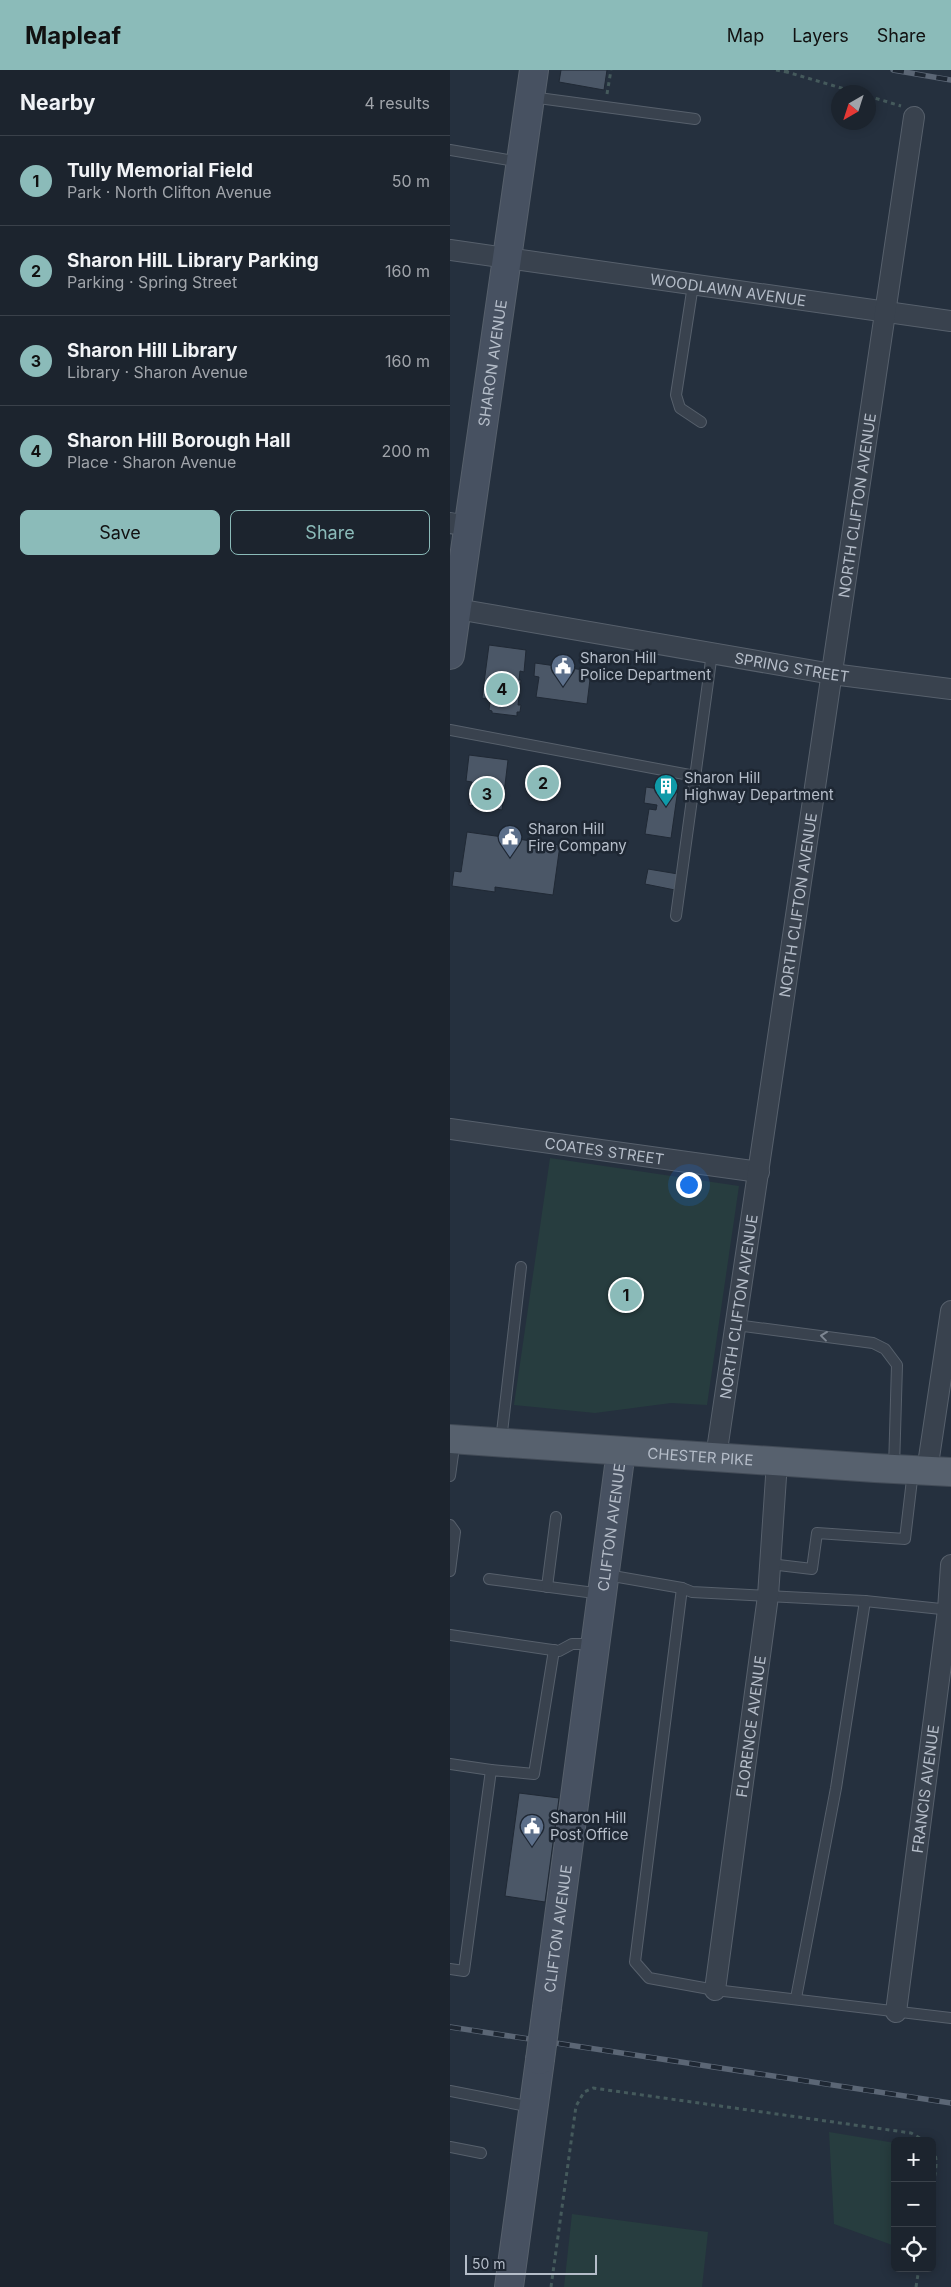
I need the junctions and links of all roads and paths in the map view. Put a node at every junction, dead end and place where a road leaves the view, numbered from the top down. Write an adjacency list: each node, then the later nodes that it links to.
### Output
1 (534, 70): 6 (street, SHARON AVENUE)
2 (611, 70): 8 (path)
3 (776, 70): 4 (path)
4 (787, 71): 5 (path)
5 (832, 85)
6 (530, 97): 8 (lane); 12 (street, SHARON AVENUE)
7 (876, 98): 9 (path)
8 (605, 107): 10 (lane)
9 (914, 117): 16 (street, NORTH CLIFTON AVENUE)
10 (694, 119)
11 (450, 150): 12 (lane)
12 (520, 162): 14 (street, SHARON AVENUE)
13 (450, 250): 14 (street, WOODLAWN AVENUE)
14 (507, 259): 15 (street, WOODLAWN AVENUE); 19 (street, SHARON AVENUE)
15 (693, 285): 16 (street, WOODLAWN AVENUE); 18 (lane)
16 (885, 312): 17 (street, WOODLAWN AVENUE); 23 (street, NORTH CLIFTON AVENUE)
17 (951, 321)
18 (701, 422)
19 (459, 525): 20 (street, SHARON AVENUE)
20 (456, 609): 21 (street, SPRING STREET); 22 (street, SHARON AVENUE)
21 (712, 653): 23 (street, SPRING STREET); 26 (lane)
22 (450, 655)
23 (832, 674): 24 (street, SPRING STREET); 29 (street, NORTH CLIFTON AVENUE)
24 (951, 689)
25 (450, 730): 26 (lane)
26 (695, 776): 27 (lane)
27 (676, 916)
28 (450, 1129): 29 (street, COATES STREET)
29 (759, 1172): 32 (street, NORTH CLIFTON AVENUE)
30 (521, 1267): 34 (lane)
31 (951, 1317): 38 (street)
32 (736, 1325): 36 (street, NORTH CLIFTON AVENUE); 38 (lane, one-way to 32)
33 (453, 1439): 34 (main road, CHESTER PIKE); 39 (lane)
34 (501, 1442): 35 (main road, CHESTER PIKE)
35 (621, 1451): 36 (main road, CHESTER PIKE); 46 (street, CLIFTON AVENUE)
36 (716, 1457): 37 (main road, CHESTER PIKE)
37 (777, 1462): 38 (main road, CHESTER PIKE); 42 (street, FLORENCE AVENUE)
38 (921, 1470): 42 (lane)
39 (450, 1476)
40 (556, 1517): 47 (lane)
41 (450, 1525): 44 (lane)
42 (770, 1564): 49 (street, FLORENCE AVENUE)
43 (951, 1565): 51 (street, FRANCIS AVENUE)
44 (450, 1571)
45 (489, 1579): 47 (lane)
46 (603, 1584): 47 (lane); 48 (lane); 53 (street, CLIFTON AVENUE)
47 (547, 1587)
48 (682, 1588): 49 (lane); 58 (lane)
49 (768, 1596): 50 (lane); 58 (street, FLORENCE AVENUE)
50 (865, 1601): 51 (lane); 59 (lane)
51 (949, 1610): 60 (street, FRANCIS AVENUE)
52 (450, 1635): 54 (lane)
53 (595, 1644): 54 (lane); 63 (street, CLIFTON AVENUE, bridge)
54 (554, 1650): 56 (lane)
55 (450, 1764): 56 (lane)
56 (491, 1770): 57 (lane)
57 (450, 1969)
58 (715, 1990): 59 (lane)
59 (796, 1998): 60 (lane)
60 (896, 2012): 61 (lane)
61 (951, 2018)
62 (450, 2091): 63 (lane)
63 (533, 2107): 68 (street, CLIFTON AVENUE)
64 (918, 2137): 69 (path)
65 (450, 2147): 66 (lane)
66 (481, 2153)
67 (918, 2272): 70 (path)
68 (509, 2287)
69 (551, 2287)
70 (916, 2287)

